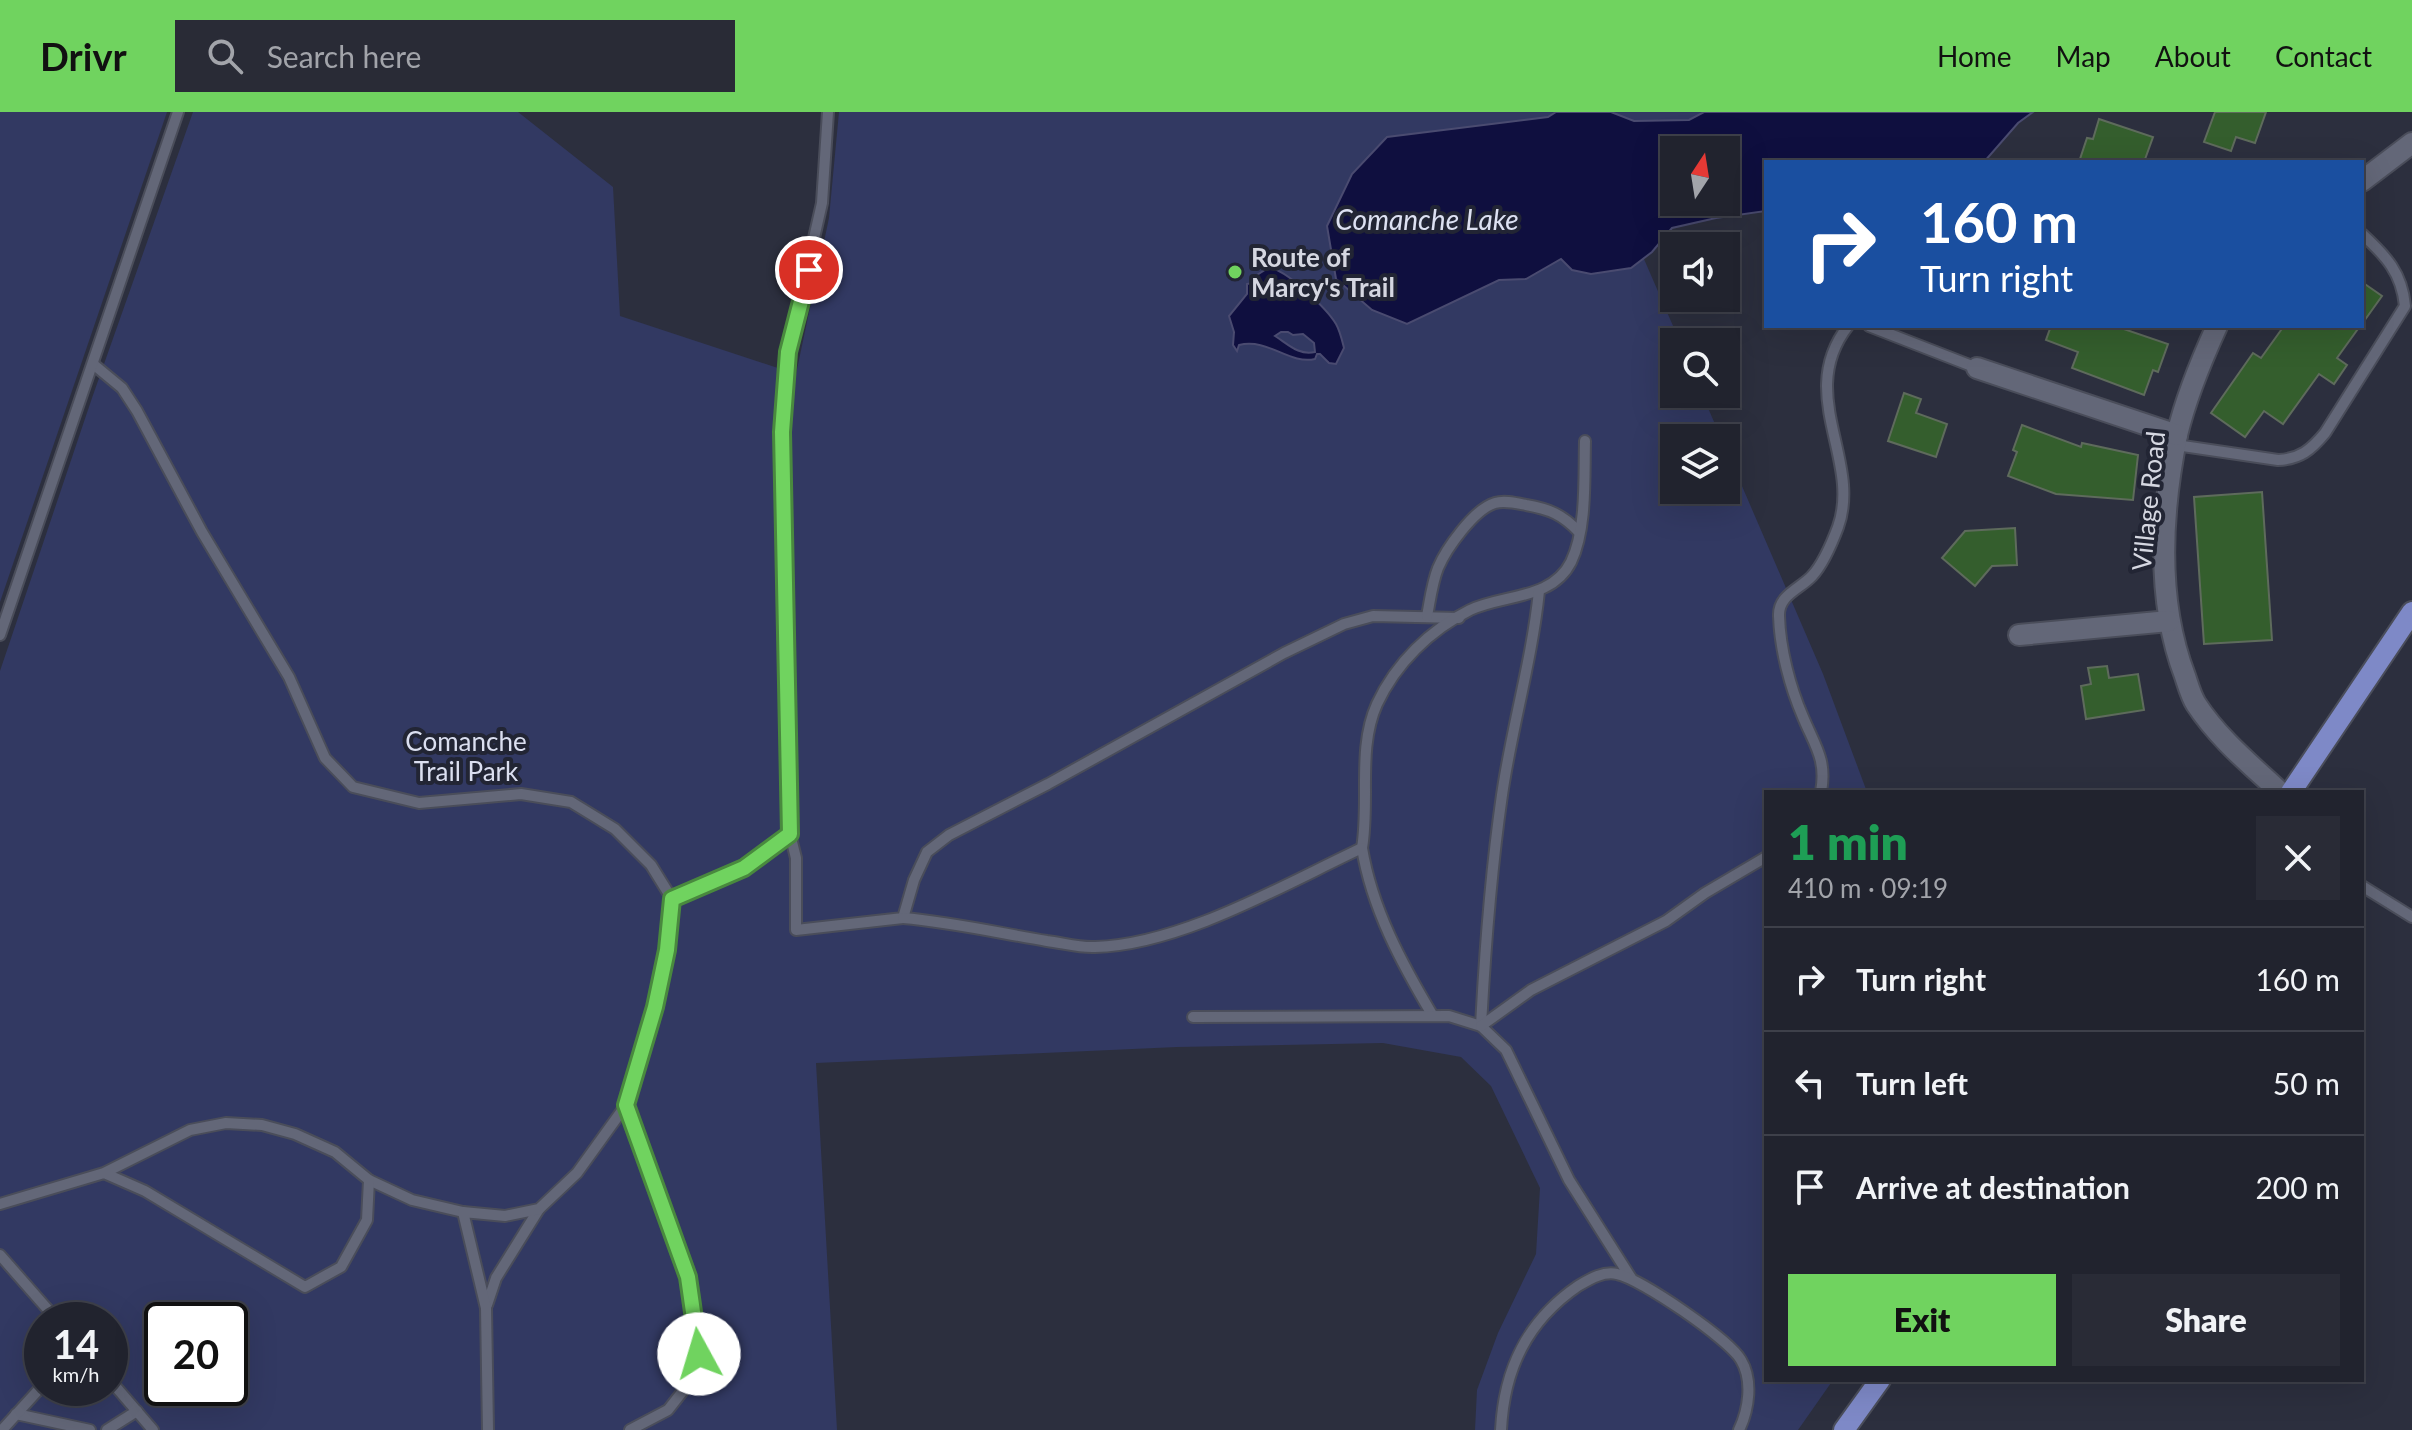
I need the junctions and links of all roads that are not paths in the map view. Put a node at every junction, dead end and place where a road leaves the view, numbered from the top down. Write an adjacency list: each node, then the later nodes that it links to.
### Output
1 (178, 112): 9 (lane)
2 (828, 112): 24 (lane)
3 (2412, 143): 4 (street)
4 (2364, 179)
5 (2364, 236): 11 (lane)
6 (1846, 328): 21 (lane)
7 (1874, 328): 10 (lane)
8 (2216, 328): 11 (street, Village Road)
9 (93, 364): 19 (lane); 28 (lane)
10 (1977, 368): 11 (street)
11 (2177, 440): 18 (street, Village Road)
12 (1585, 441): 13 (lane)
13 (1579, 532): 14 (lane); 16 (lane)
14 (1539, 591): 17 (lane); 33 (lane)
15 (2412, 612): 23 (main road)
16 (1427, 616): 17 (lane); 30 (lane)
17 (1459, 618): 25 (lane)
18 (2169, 621): 20 (street); 22 (street, Village Road)
19 (0, 635)
20 (2019, 635)
21 (1821, 790)
22 (2278, 790)
23 (2292, 790)
24 (790, 834): 28 (lane); 30 (lane)
25 (1362, 848): 30 (lane); 31 (lane)
26 (1764, 858): 33 (lane)
27 (2364, 887): 29 (lane)
28 (672, 899): 34 (lane)
29 (2412, 917)
30 (903, 918)
31 (1433, 1016): 32 (lane); 33 (lane)
32 (1193, 1017)
33 (1481, 1026): 41 (lane)
34 (626, 1105): 38 (lane); 54 (lane)
35 (104, 1173): 36 (lane); 36 (lane); 37 (lane)
36 (369, 1180): 39 (lane)
37 (0, 1204)
38 (539, 1209): 39 (lane); 43 (lane)
39 (463, 1212): 43 (lane)
40 (0, 1255): 42 (lane)
41 (1631, 1278): 55 (lane); 56 (lane)
42 (41, 1302)
43 (486, 1308): 53 (lane)
44 (1879, 1382): 57 (main road)
45 (128, 1401): 47 (lane)
46 (24, 1405): 48 (lane)
47 (137, 1411): 51 (lane); 52 (lane)
48 (16, 1414): 49 (lane); 50 (lane)
49 (2, 1430)
50 (90, 1430)
51 (107, 1430)
52 (153, 1430)
53 (488, 1430)
54 (630, 1430)
55 (1501, 1430)
56 (1739, 1430)
57 (1844, 1430)

